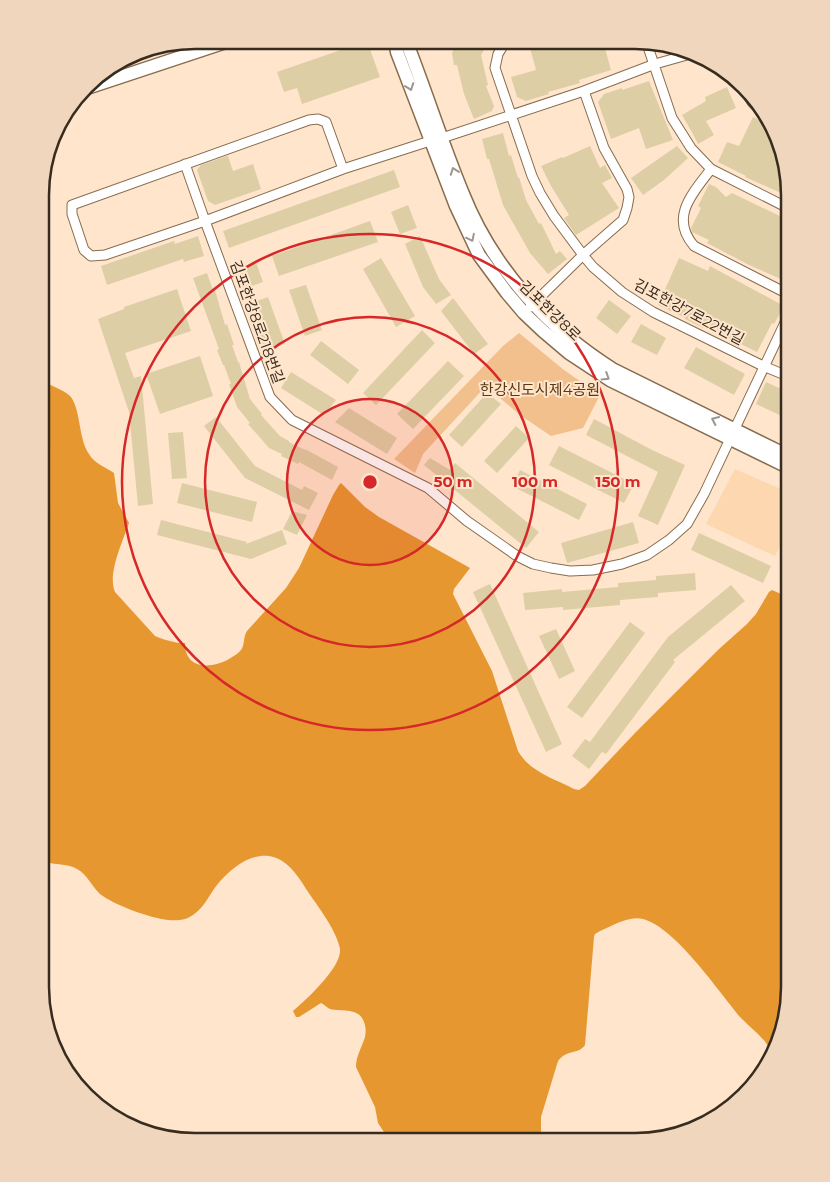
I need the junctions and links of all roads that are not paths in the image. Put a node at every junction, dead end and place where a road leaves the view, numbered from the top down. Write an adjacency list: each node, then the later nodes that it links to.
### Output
1 (205, 49): 7 (street)
2 (405, 49): 10 (street, 김포한강8로)
3 (501, 49): 9 (street, 김포한강7로22번길)
4 (649, 50): 6 (street)
5 (681, 57): 6 (street)
6 (655, 64): 8 (street); 13 (street)
7 (101, 83)
8 (584, 91): 9 (street); 16 (street)
9 (512, 114): 10 (street); 16 (street, 김포한강7로22번길)
10 (436, 140): 12 (street); 18 (street, 김포한강8로)
11 (185, 164): 12 (street); 15 (street, 김포한강8로218번길); 15 (street)
12 (343, 169): 15 (street)
13 (711, 170): 14 (street); 17 (street)
14 (781, 205)
15 (205, 221): 22 (street, 김포한강8로218번길)
16 (582, 255): 18 (street); 20 (street, 김포한강7로22번길)
17 (781, 290)
18 (529, 308): 22 (street, 김포한강8로)
19 (781, 330): 20 (street, 김포한강8로218번길)
20 (763, 366): 21 (street, 김포한강7로22번길); 22 (street, 김포한강8로218번길)
21 (781, 373)
22 (731, 434): 23 (street, 김포한강8로); 24 (street, 김포한강8로)
23 (781, 453)
24 (781, 463)

